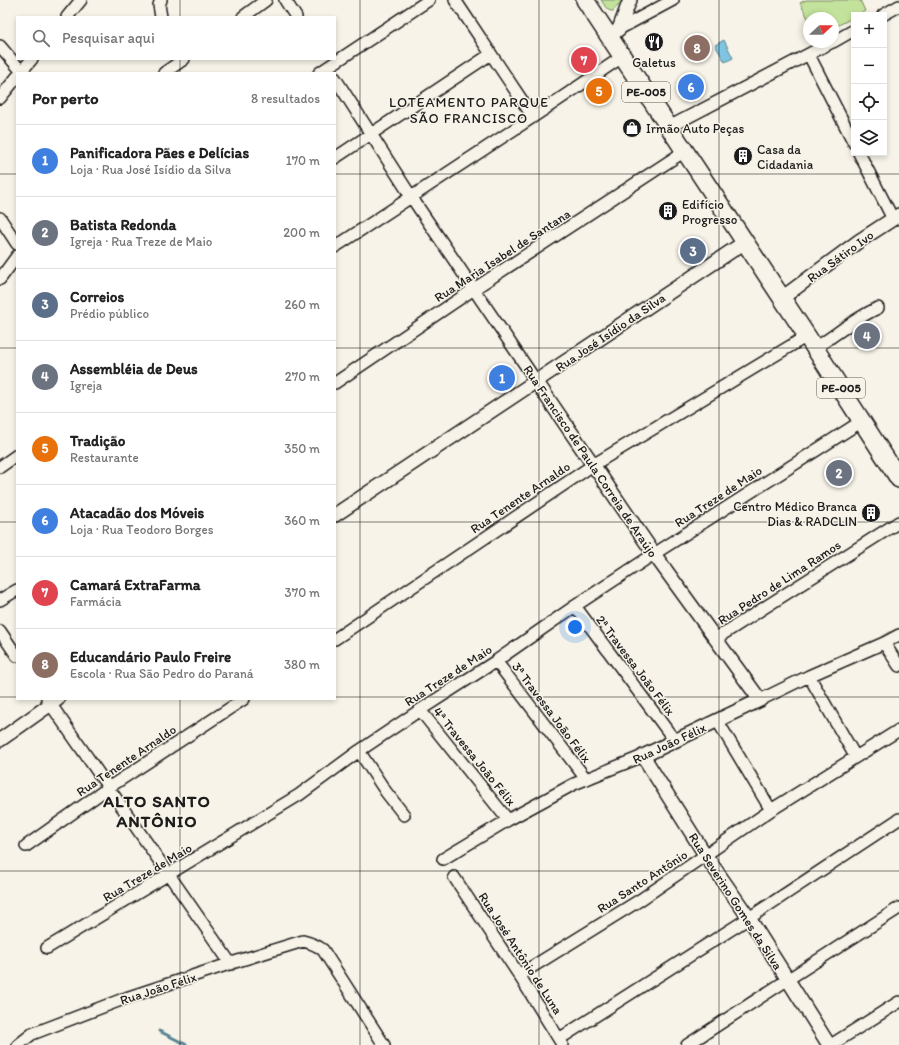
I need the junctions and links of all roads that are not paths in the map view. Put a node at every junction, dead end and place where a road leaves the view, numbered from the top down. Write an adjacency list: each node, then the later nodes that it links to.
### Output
1 (81, 0): 12 (street)
2 (161, 0): 13 (street)
3 (266, 0): 14 (street)
4 (285, 0): 15 (street)
5 (429, 0): 26 (street)
6 (455, 0): 21 (street)
7 (585, 0): 17 (main road, PE-005)
8 (630, 0): 17 (street)
9 (673, 0): 17 (street)
10 (899, 6): 11 (street)
11 (887, 13)
12 (68, 16)
13 (161, 16)
14 (244, 16)
15 (295, 16)
16 (851, 32): 18 (street)
17 (614, 33): 23 (main road, PE-005)
18 (839, 39)
19 (0, 46): 27 (street)
20 (821, 48): 22 (street)
21 (491, 54): 33 (street); 35 (street)
22 (808, 55): 34 (street); 36 (street)
23 (622, 57): 33 (street); 34 (main road, PE-005)
24 (31, 60): 28 (street)
25 (183, 60): 29 (street)
26 (326, 68)
27 (20, 72)
28 (22, 72)
29 (165, 72)
30 (16, 79): 32 (street)
31 (336, 80): 35 (street, Rua Francisco de Paula Correia de Araújo)
32 (0, 98)
33 (533, 118): 40 (street)
34 (669, 127): 37 (main road, PE-005)
35 (371, 134): 39 (street); 40 (street, Rua Francisco de Paula Correia de Araújo)
36 (851, 137)
37 (685, 151): 44 (main road, PE-005); 48 (street, Rua Maria Isabel de Santana)
38 (861, 156): 41 (street)
39 (336, 157)
40 (412, 198): 45 (street); 48 (street, Rua Francisco de Paula Correia de Araújo)
41 (896, 217): 49 (street, Rua Sátiro Ivo)
42 (0, 218): 43 (street)
43 (16, 242)
44 (745, 242): 49 (main road, PE-005); 53 (street, Rua José Isídio da Silva)
45 (336, 246)
46 (16, 257): 47 (street)
47 (0, 279)
48 (474, 289): 52 (street, Rua Maria Isabel de Santana); 53 (street, Rua Francisco de Paula Correia de Araújo)
49 (782, 298): 51 (main road, PE-005)
50 (878, 308): 51 (street, Rua Tenente Arnaldo)
51 (811, 342): 54 (main road, PE-005); 57 (street, Rua Tenente Arnaldo)
52 (336, 381)
53 (536, 381): 57 (street, Rua Francisco de Paula Correia de Araújo); 59 (street, Rua José Isídio da Silva)
54 (862, 421): 58 (main road, PE-005); 61 (street, Rua Treze de Maio)
55 (16, 456): 56 (street)
56 (1, 464)
57 (593, 465): 61 (street, Rua Francisco de Paula Correia de Araújo); 67 (street, Rua Tenente Arnaldo)
58 (899, 479)
59 (336, 514)
60 (899, 522): 68 (street, Rua Pedro de Lima Ramos)
61 (654, 554): 64 (street, Rua Treze de Maio); 68 (street, Rua Francisco de Paula Correia de Araújo)
62 (16, 591): 63 (street)
63 (0, 600)
64 (575, 606): 71 (street, Rua Treze de Maio); 81 (street, 2ª Travessa João Félix)
65 (0, 631): 70 (street)
66 (899, 635): 69 (street, Rua João Félix)
67 (336, 638)
68 (715, 639): 75 (street, Rua Francisco de Paula Correia de Araújo)
69 (884, 643): 72 (street); 73 (street, Rua João Félix)
70 (16, 655)
71 (496, 661): 77 (street, Rua Treze de Maio); 85 (street, 3ª Travessa João Félix)
72 (899, 666)
73 (809, 676): 75 (street, Rua João Félix); 84 (street)
74 (242, 700): 86 (street, Rua Tenente Arnaldo)
75 (760, 700): 78 (street, Rua João Félix)
76 (52, 701): 80 (street); 86 (street)
77 (420, 710): 82 (street, Rua Treze de Maio); 90 (street, 4ª Travessa João Félix)
78 (717, 720): 81 (street, Rua João Félix); 87 (street)
79 (899, 730): 84 (street, Rua Santo Antônio)
80 (0, 740)
81 (675, 741): 83 (street, Rua João Félix)
82 (359, 751): 88 (street); 94 (street, Rua Treze de Maio)
83 (643, 756): 85 (street, Rua João Félix); 92 (street, Rua Severino Gomes da Silva)
84 (855, 756): 87 (street, Rua Santo Antônio)
85 (586, 779): 90 (street, Rua João Félix)
86 (108, 788): 91 (street, Rua Tenente Arnaldo); 94 (street)
87 (771, 810): 92 (street, Rua Santo Antônio)
88 (404, 814)
89 (899, 819): 97 (street)
90 (508, 820): 93 (street, Rua João Félix)
91 (26, 846)
92 (706, 856): 97 (street, Rua Severino Gomes da Silva); 100 (street, Rua Santo Antônio)
93 (443, 860)
94 (170, 875): 98 (street, Rua Treze de Maio); 99 (street)
95 (454, 877): 100 (street, Rua José Antônio de Luna)
96 (899, 908): 101 (street)
97 (749, 918): 101 (street, Rua Severino Gomes da Silva); 103 (street)
98 (47, 948)
99 (231, 964): 104 (street, Rua João Félix); 105 (street, Rua João Félix)
100 (519, 975): 103 (street, Rua José Antônio de Luna)
101 (787, 980): 106 (street); 107 (street, Rua Severino Gomes da Silva)
102 (899, 1002): 107 (street)
103 (561, 1042)
104 (18, 1045)
105 (384, 1045)
106 (687, 1045)
107 (830, 1045)

